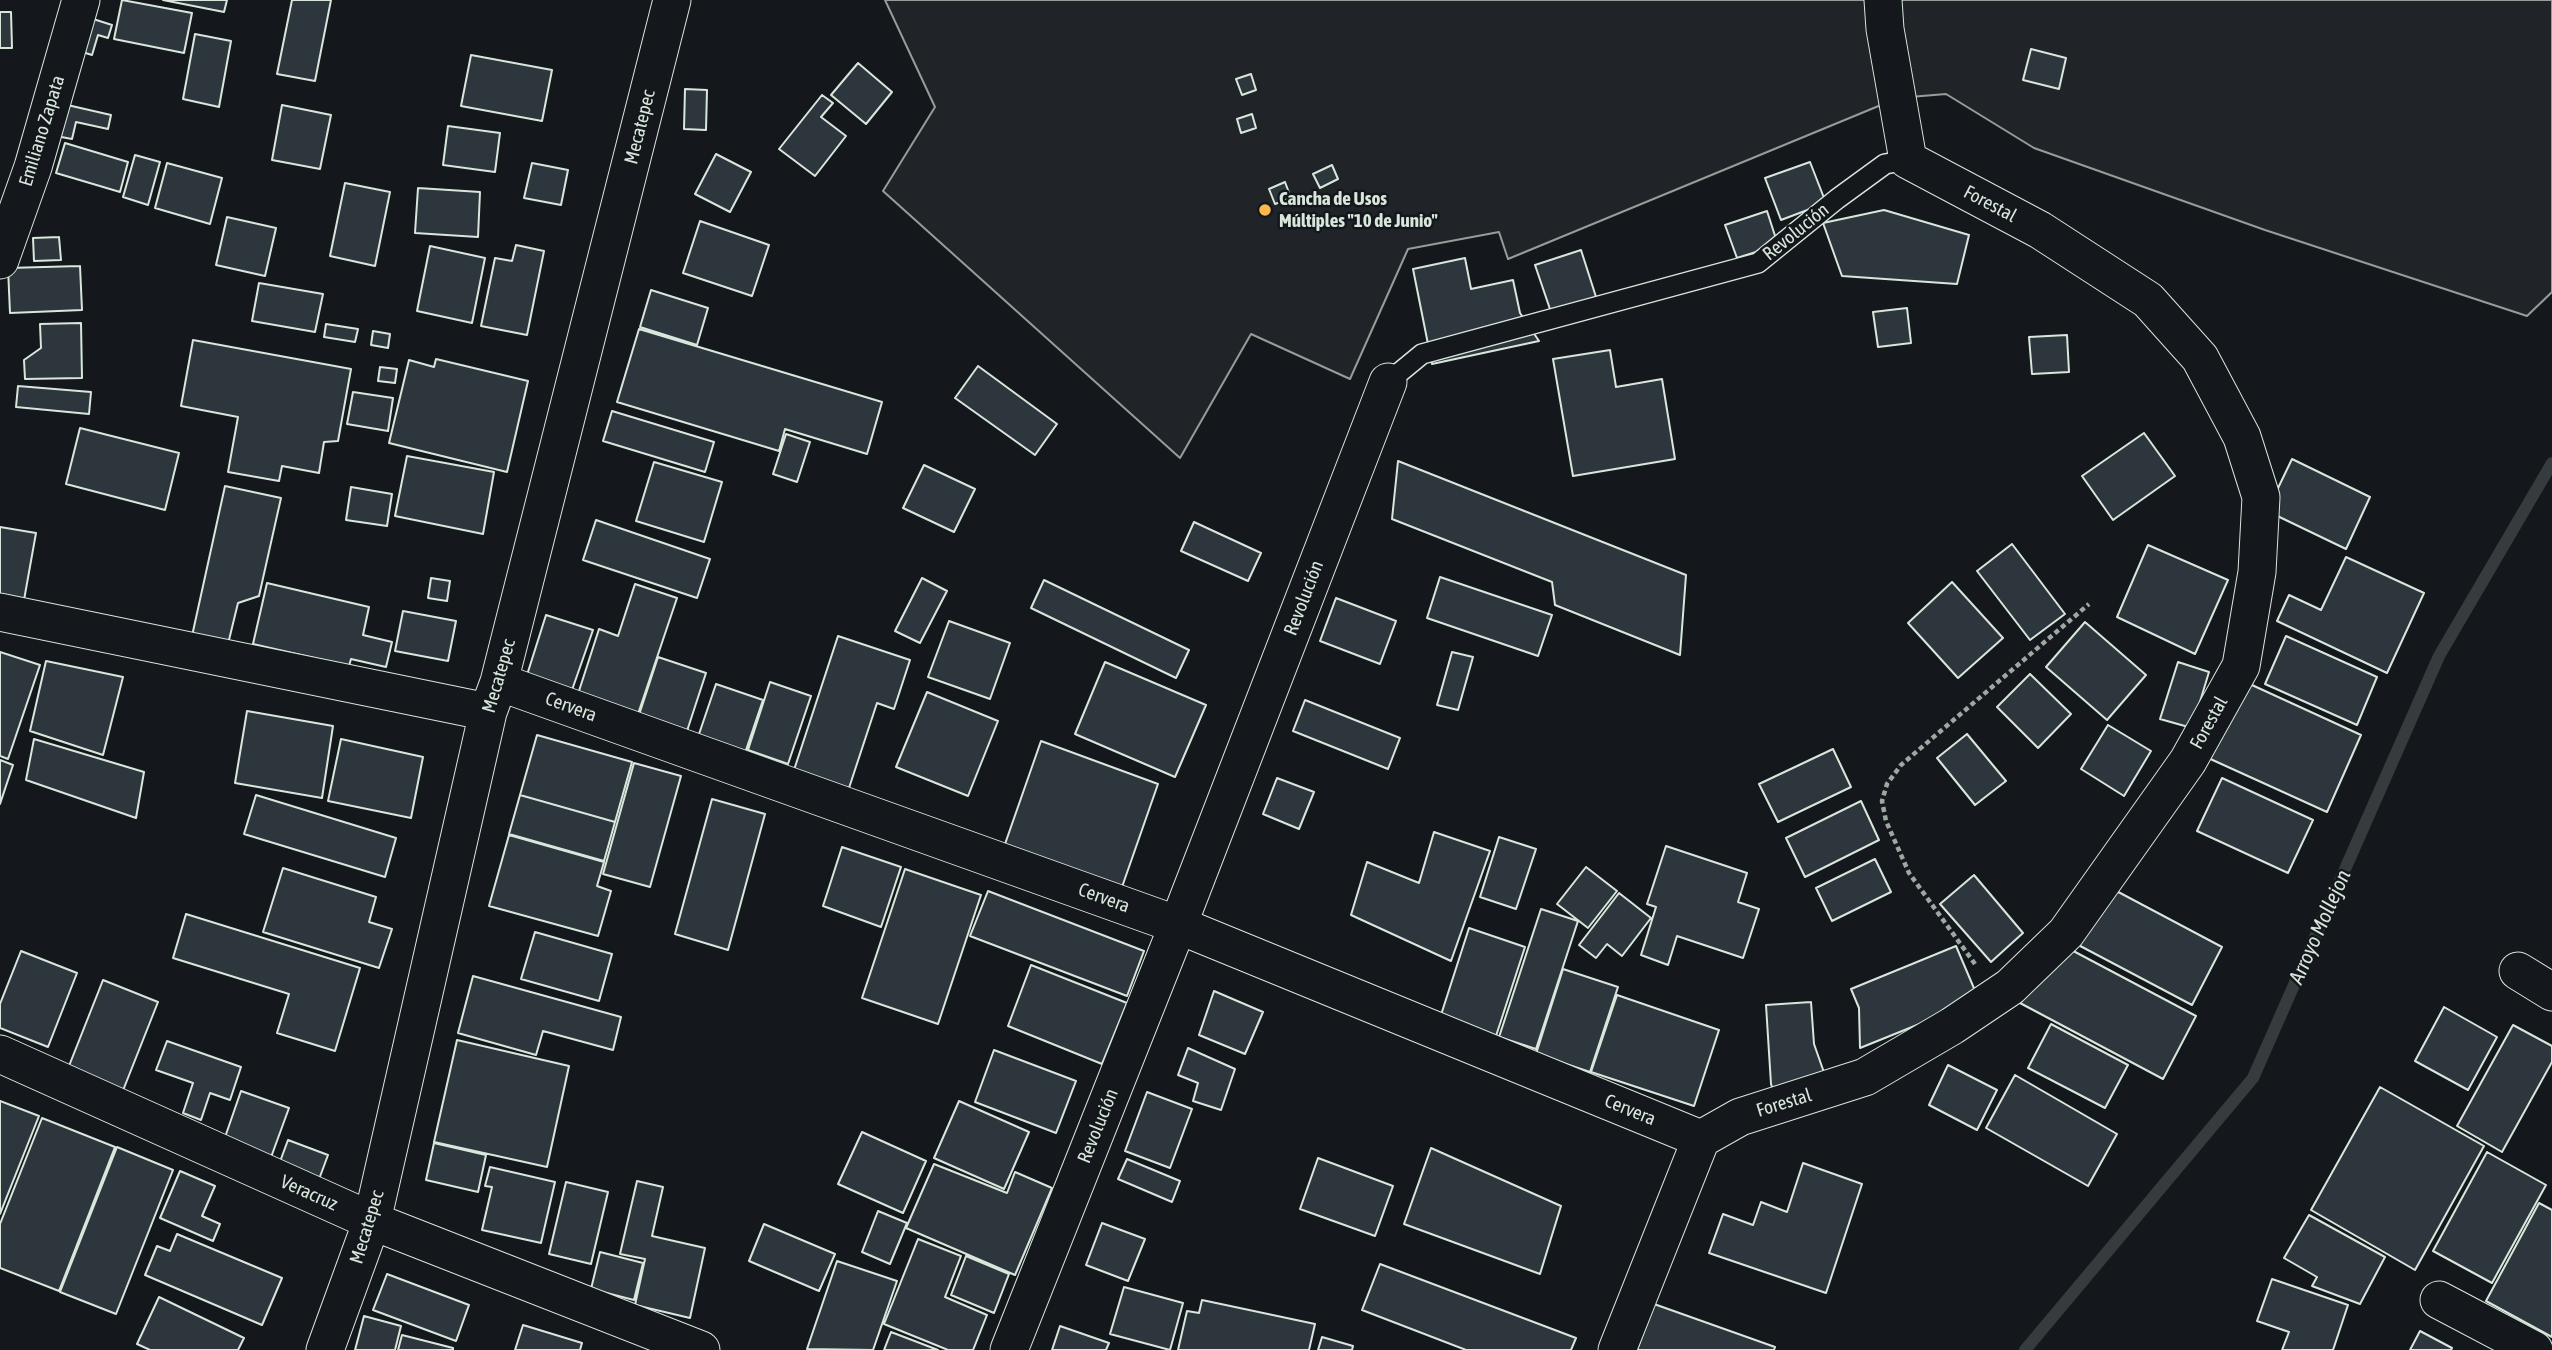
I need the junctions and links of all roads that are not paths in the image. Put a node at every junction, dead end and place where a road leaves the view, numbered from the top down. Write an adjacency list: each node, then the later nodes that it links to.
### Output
1 (80, 0): 5 (street, Emiliano Zapata)
2 (672, 0): 9 (street, Mecatepec)
3 (1883, 0): 4 (street)
4 (1908, 160): 7 (lane, Revolución); 14 (street, Forestal)
5 (16, 166): 6 (street, Emiliano Zapata)
6 (0, 260)
7 (1388, 382): 10 (street, Revolución)
8 (0, 612): 9 (street, Cervera)
9 (493, 697): 10 (street, Cervera); 15 (street, Mecatepec)
10 (1178, 925): 14 (street, Cervera); 19 (street, Revolución)
11 (2518, 971): 12 (street)
12 (2552, 992)
13 (0, 1054): 15 (street, Veracruz)
14 (1701, 1139): 20 (street)
15 (372, 1222): 17 (street, Mecatepec); 18 (street, Veracruz)
16 (2439, 1300): 21 (street)
17 (325, 1350)
18 (701, 1350)
19 (1010, 1350)
20 (1617, 1350)
21 (2534, 1350)

